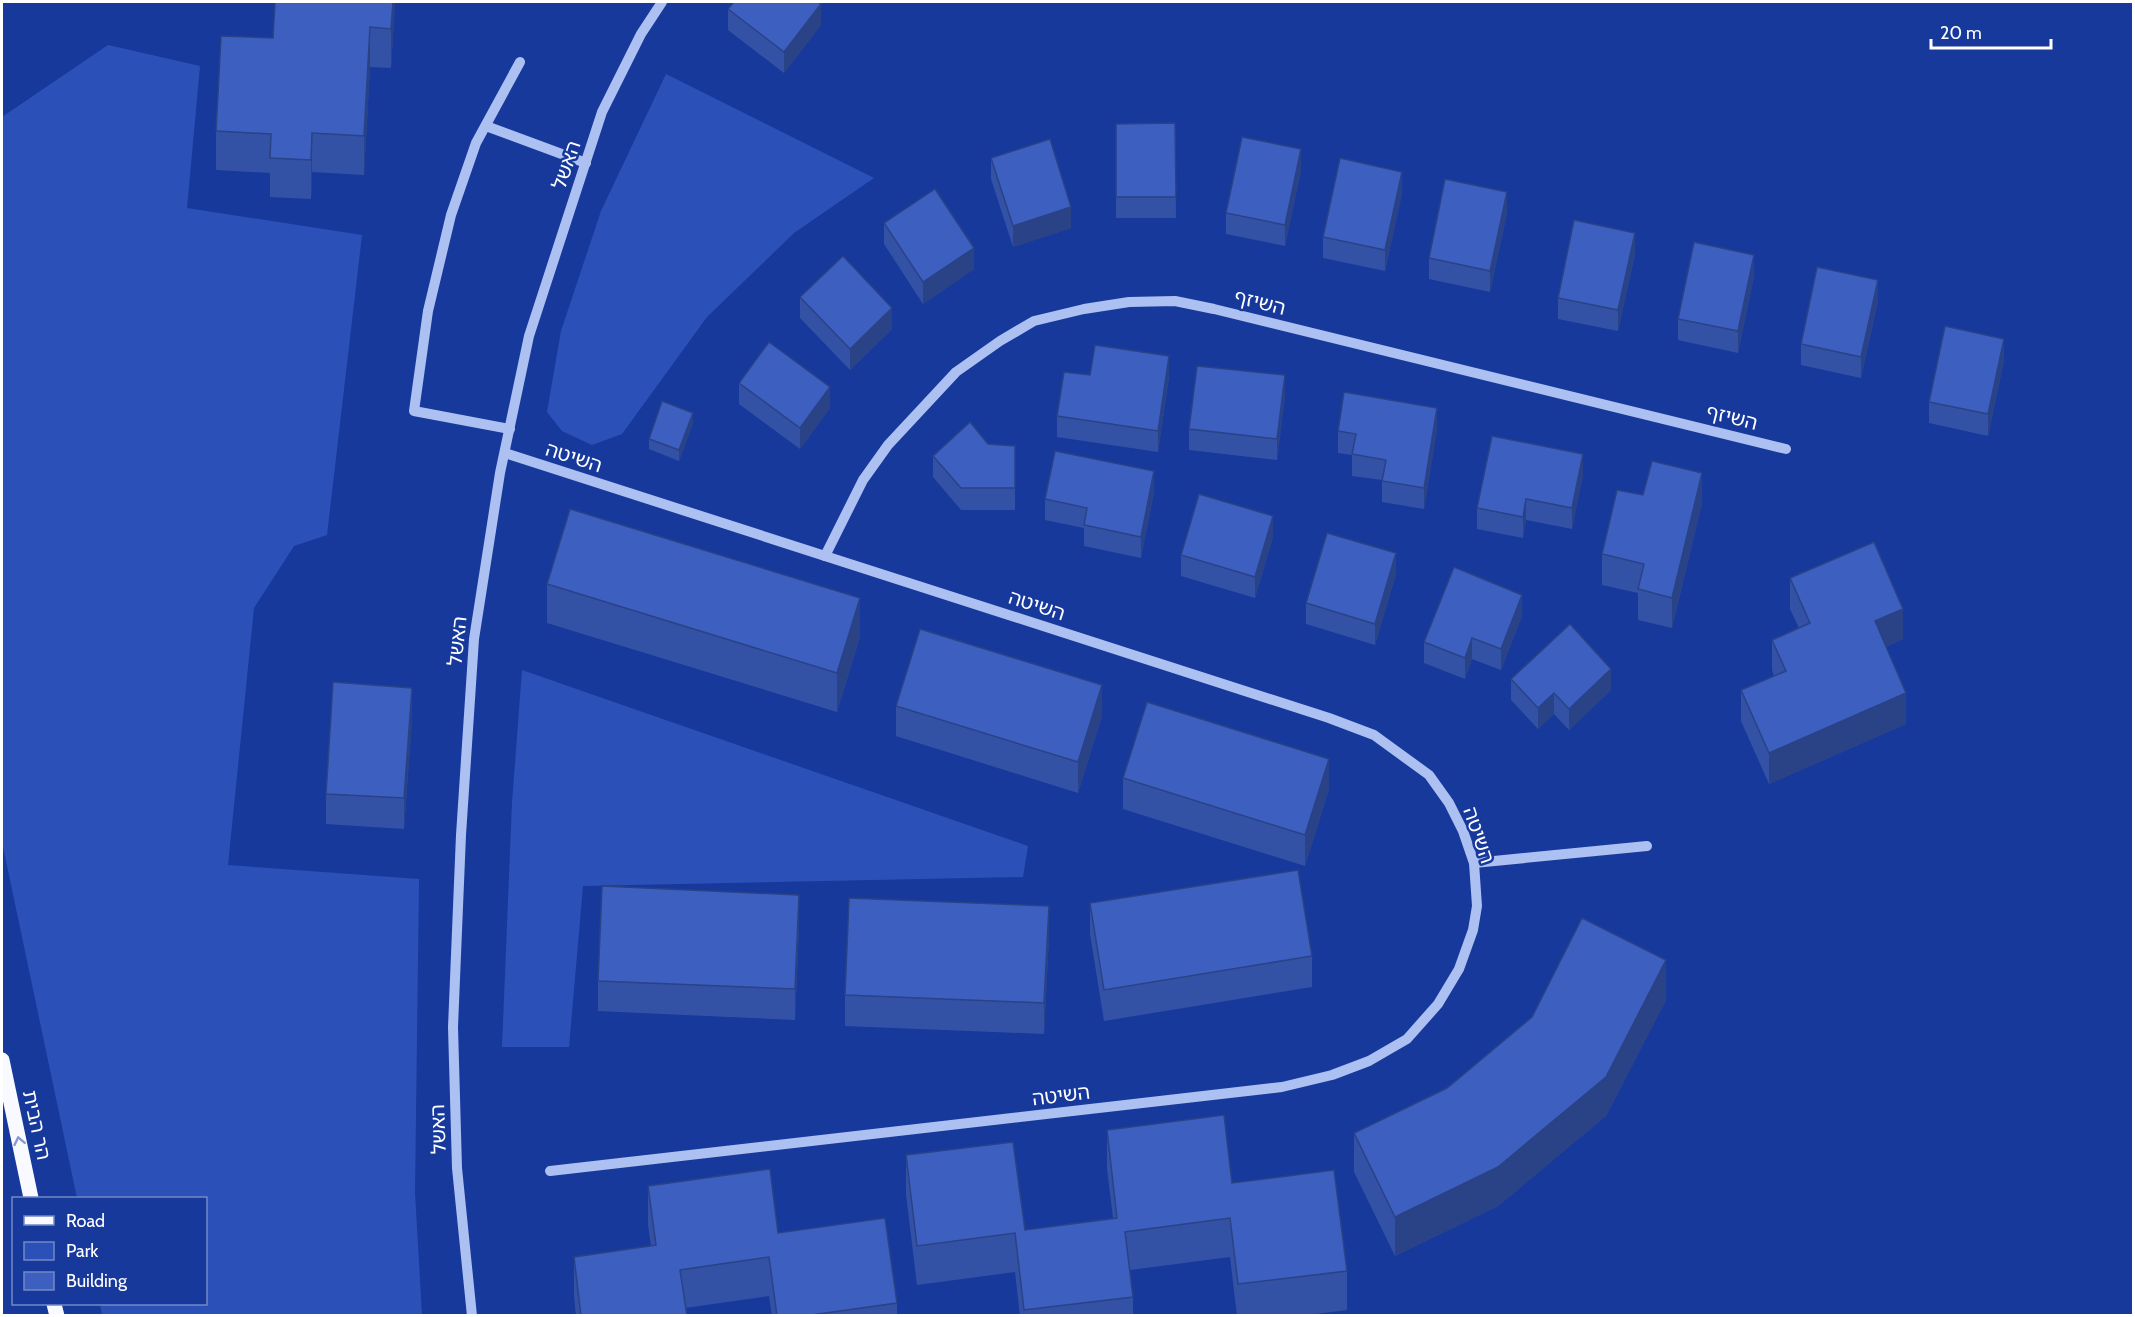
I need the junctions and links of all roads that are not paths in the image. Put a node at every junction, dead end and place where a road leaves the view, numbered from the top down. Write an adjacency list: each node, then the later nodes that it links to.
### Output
1 (662, 2): 4 (street, האשל)
2 (520, 63): 3 (street)
3 (486, 126): 4 (street); 5 (street)
4 (586, 163): 5 (street, האשל)
5 (510, 429): 7 (street, האשל)
6 (1786, 449): 8 (street, השיזף)
7 (505, 453): 8 (street, השיטה); 14 (street, האשל)
8 (825, 556): 10 (street, השיטה)
9 (1647, 846): 10 (street)
10 (1474, 863): 12 (street, השיטה)
11 (2, 1060): 13 (main road, הר הבית, one-way to 11)
12 (550, 1171)
13 (32, 1197)
14 (472, 1316)

